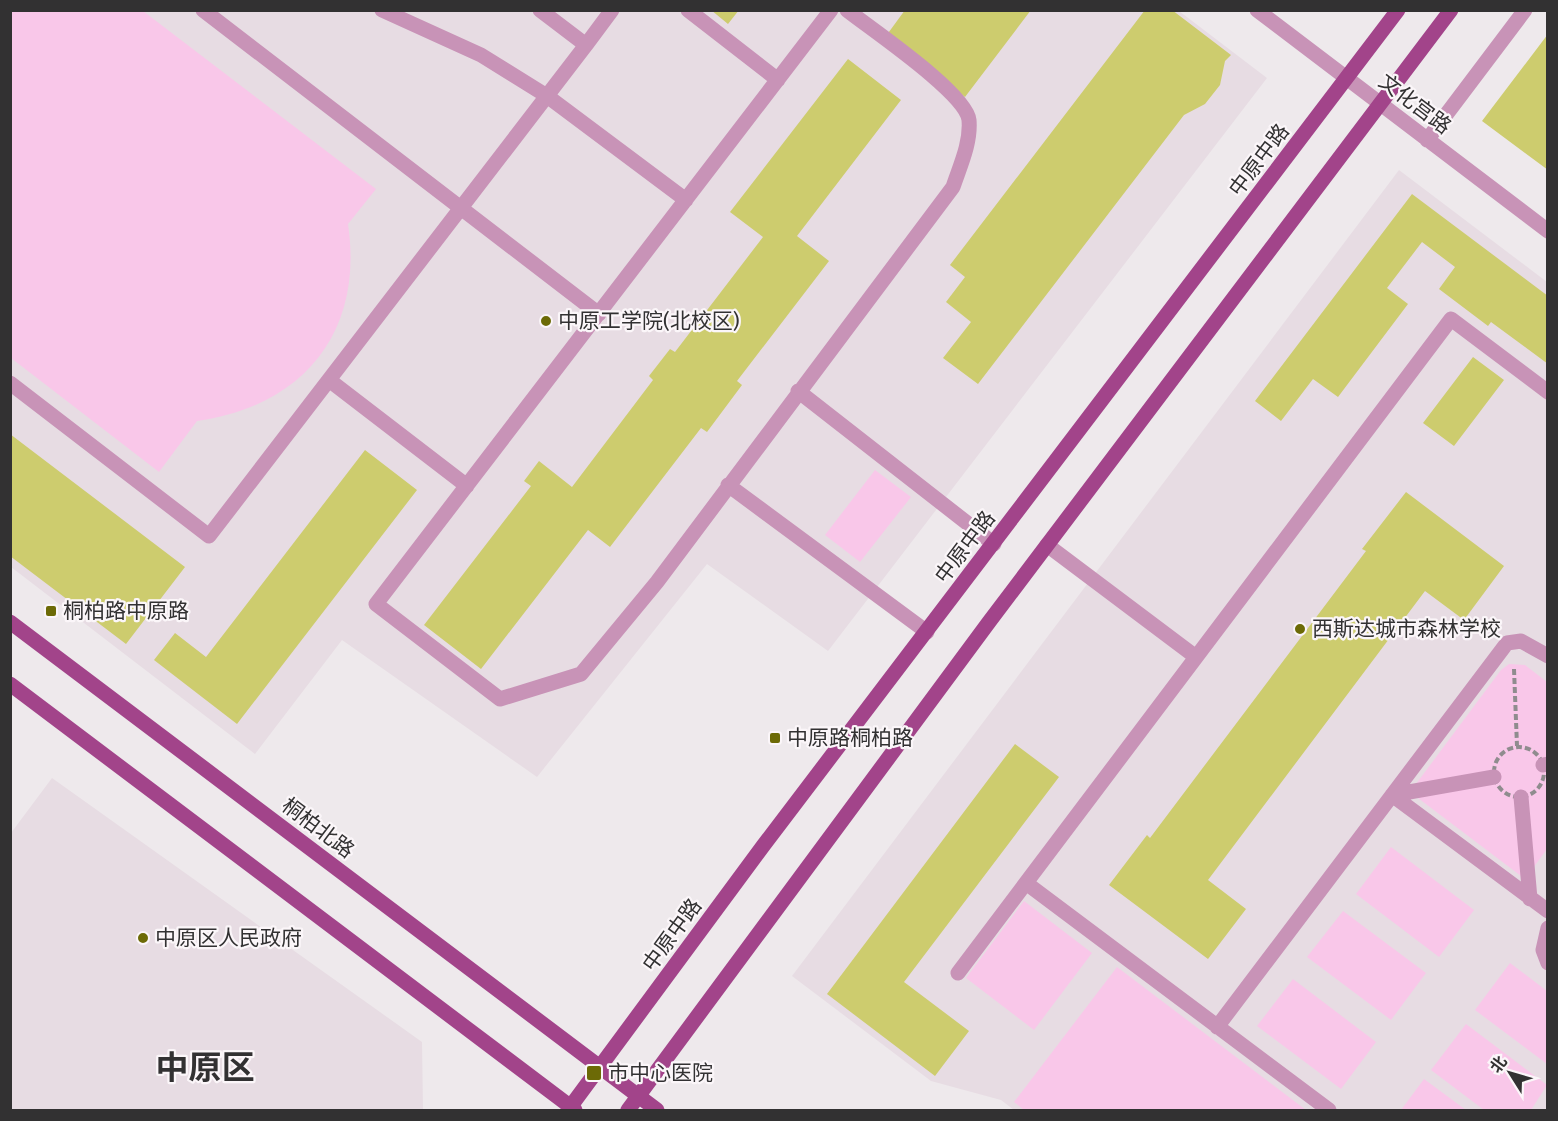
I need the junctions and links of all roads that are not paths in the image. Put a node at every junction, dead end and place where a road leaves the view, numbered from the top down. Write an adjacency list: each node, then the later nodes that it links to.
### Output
1 (203, 10): 19 (street)
2 (540, 10): 12 (street)
3 (612, 10): 12 (street)
4 (688, 10): 14 (street)
5 (831, 10): 14 (street)
6 (847, 10): 24 (street)
7 (1257, 10): 13 (street, 文化宫路)
8 (1398, 10): 13 (main road, 中原中路)
9 (1451, 10): 16 (main road)
10 (1525, 10): 17 (street)
11 (384, 11): 15 (street)
12 (585, 45): 15 (street)
13 (1347, 78): 16 (street, 文化宫路); 28 (main road, 中原中路)
14 (778, 80): 18 (street)
15 (547, 96): 18 (street); 19 (street)
16 (1380, 104): 17 (street, 文化宫路); 29 (main road)
17 (1427, 140): 20 (street, 文化宫路)
18 (686, 200): 21 (street)
19 (460, 208): 21 (street); 22 (street)
20 (1548, 231)
21 (599, 314): 27 (street)
22 (329, 380): 23 (street); 27 (street)
23 (10, 383)
24 (798, 391): 26 (street); 28 (street)
25 (1548, 392): 33 (street)
26 (728, 485): 27 (street); 31 (street)
27 (467, 486)
28 (994, 544): 31 (main road, 中原中路)
29 (1047, 545): 33 (street); 46 (main road)
30 (10, 622): 45 (main road, 桐柏北路)
31 (927, 632): 45 (main road, 中原中路)
32 (1548, 656): 36 (street)
33 (1196, 657): 38 (street)
34 (10, 684): 47 (main road)
35 (1494, 777): 36 (street)
36 (1392, 795): 39 (street); 44 (street)
37 (1521, 797): 39 (street)
38 (1026, 883): 43 (street); 44 (street)
39 (1530, 899): 40 (street)
40 (1548, 911)
41 (1548, 928): 42 (street)
42 (1548, 963)
43 (958, 973)
44 (1217, 1027): 50 (street)
45 (600, 1067): 46 (main road, 桐柏北路); 47 (main road, 中原中路)
46 (638, 1096): 48 (main road); 49 (main road, 桐柏北路)
47 (571, 1109)
48 (628, 1110)
49 (657, 1110)
50 (1329, 1110)

